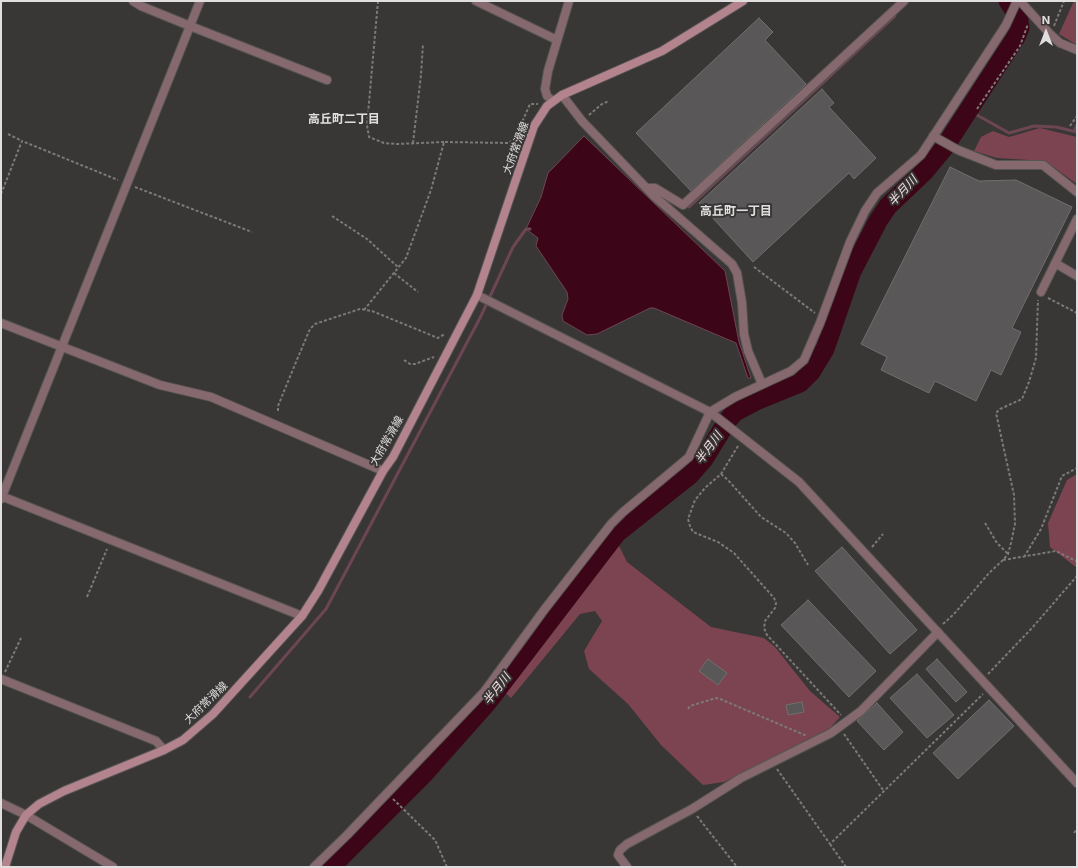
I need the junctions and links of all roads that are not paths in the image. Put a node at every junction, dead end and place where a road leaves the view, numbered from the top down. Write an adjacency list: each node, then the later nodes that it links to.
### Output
1 (133, 1): 8 (street)
2 (200, 1): 8 (street)
3 (476, 1): 9 (street)
4 (569, 1): 9 (street)
5 (742, 1): 12 (main road, 大府常滑線)
6 (904, 1): 15 (street)
7 (1018, 2): 10 (street); 14 (street)
8 (190, 26): 11 (street); 23 (street)
9 (557, 40): 13 (street)
10 (1077, 50)
11 (327, 80)
12 (562, 95): 13 (main road, 大府常滑線); 15 (street)
13 (550, 104): 21 (main road, 大府常滑線)
14 (933, 136): 16 (street); 24 (street)
15 (647, 188): 24 (street)
16 (1077, 192)
17 (1077, 219): 18 (street)
18 (1055, 263): 19 (street); 20 (street)
19 (1077, 276)
20 (1040, 294)
21 (477, 295): 25 (street); 26 (main road, 大府常滑線)
22 (1, 323): 23 (street)
23 (62, 347): 26 (street); 27 (street)
24 (762, 384): 25 (street)
25 (710, 412): 29 (street); 37 (street)
26 (383, 470): 28 (main road, 大府常滑線)
27 (1, 497): 28 (street)
28 (302, 616): 31 (main road, 大府常滑線)
29 (937, 631): 32 (street); 38 (street)
30 (1, 680): 31 (street)
31 (164, 750): 34 (main road, 大府常滑線)
32 (1077, 782)
33 (1, 803): 34 (street)
34 (26, 815): 35 (main road, 大府常滑線); 36 (street)
35 (5, 867)
36 (113, 867)
37 (314, 867)
38 (627, 867)

